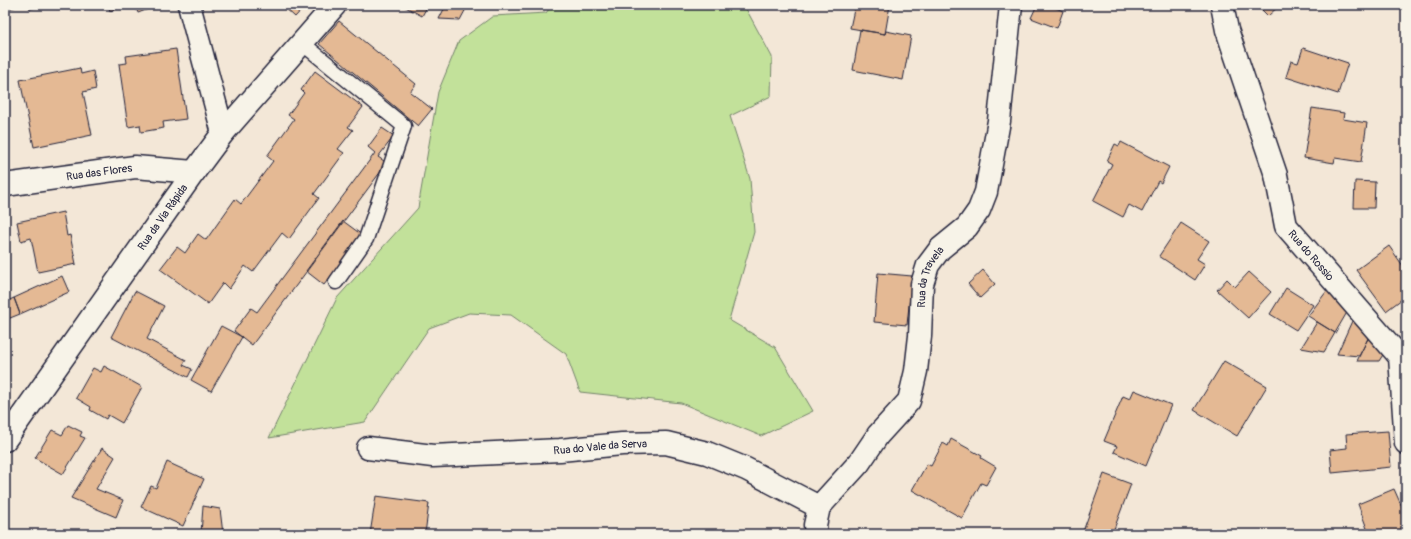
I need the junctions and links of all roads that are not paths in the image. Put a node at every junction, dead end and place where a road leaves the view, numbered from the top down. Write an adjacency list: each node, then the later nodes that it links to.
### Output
1 (189, 5): 6 (street)
2 (334, 5): 5 (street, Rua da Via Rápida)
3 (1011, 5): 14 (street, Rua da Travela)
4 (1222, 5): 10 (street, Rua do Rossio)
5 (302, 43): 6 (street, Rua da Via Rápida); 9 (lane)
6 (223, 133): 7 (street, Rua da Via Rápida)
7 (194, 172): 8 (street, Rua das Flores); 11 (street, Rua da Via Rápida)
8 (5, 185)
9 (336, 282)
10 (1403, 352): 12 (street, Rua do Rossio)
11 (5, 440)
12 (1406, 443)
13 (368, 448): 14 (street, Rua do Vale da Serva)
14 (818, 506): 15 (street)
15 (816, 534)

